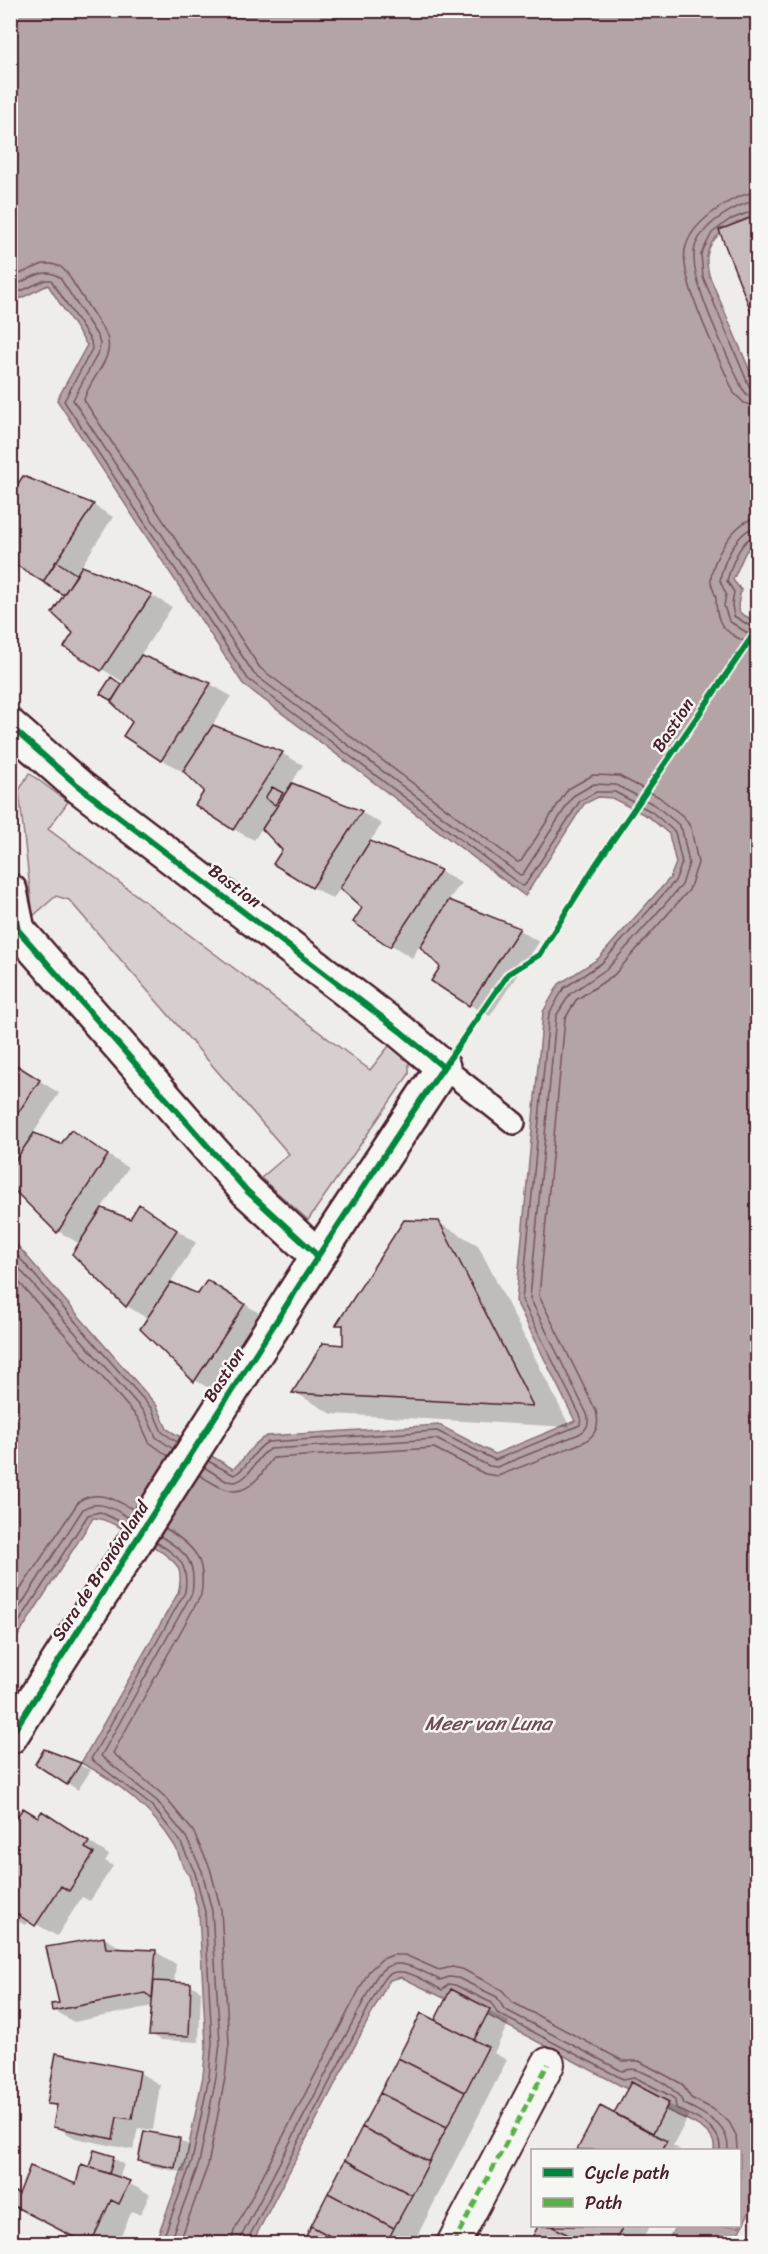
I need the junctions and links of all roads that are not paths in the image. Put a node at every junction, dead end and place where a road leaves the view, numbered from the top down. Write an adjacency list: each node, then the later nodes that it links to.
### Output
1 (10, 726): 3 (street, Bastion)
2 (10, 891): 5 (street)
3 (443, 1067): 4 (lane); 5 (street, Bastion)
4 (514, 1123)
5 (318, 1256): 6 (street, Bastion)
6 (214, 1420): 7 (street, Sara de Bronóvoland)
7 (10, 1737)
8 (548, 2064): 9 (street)
9 (453, 2244)

